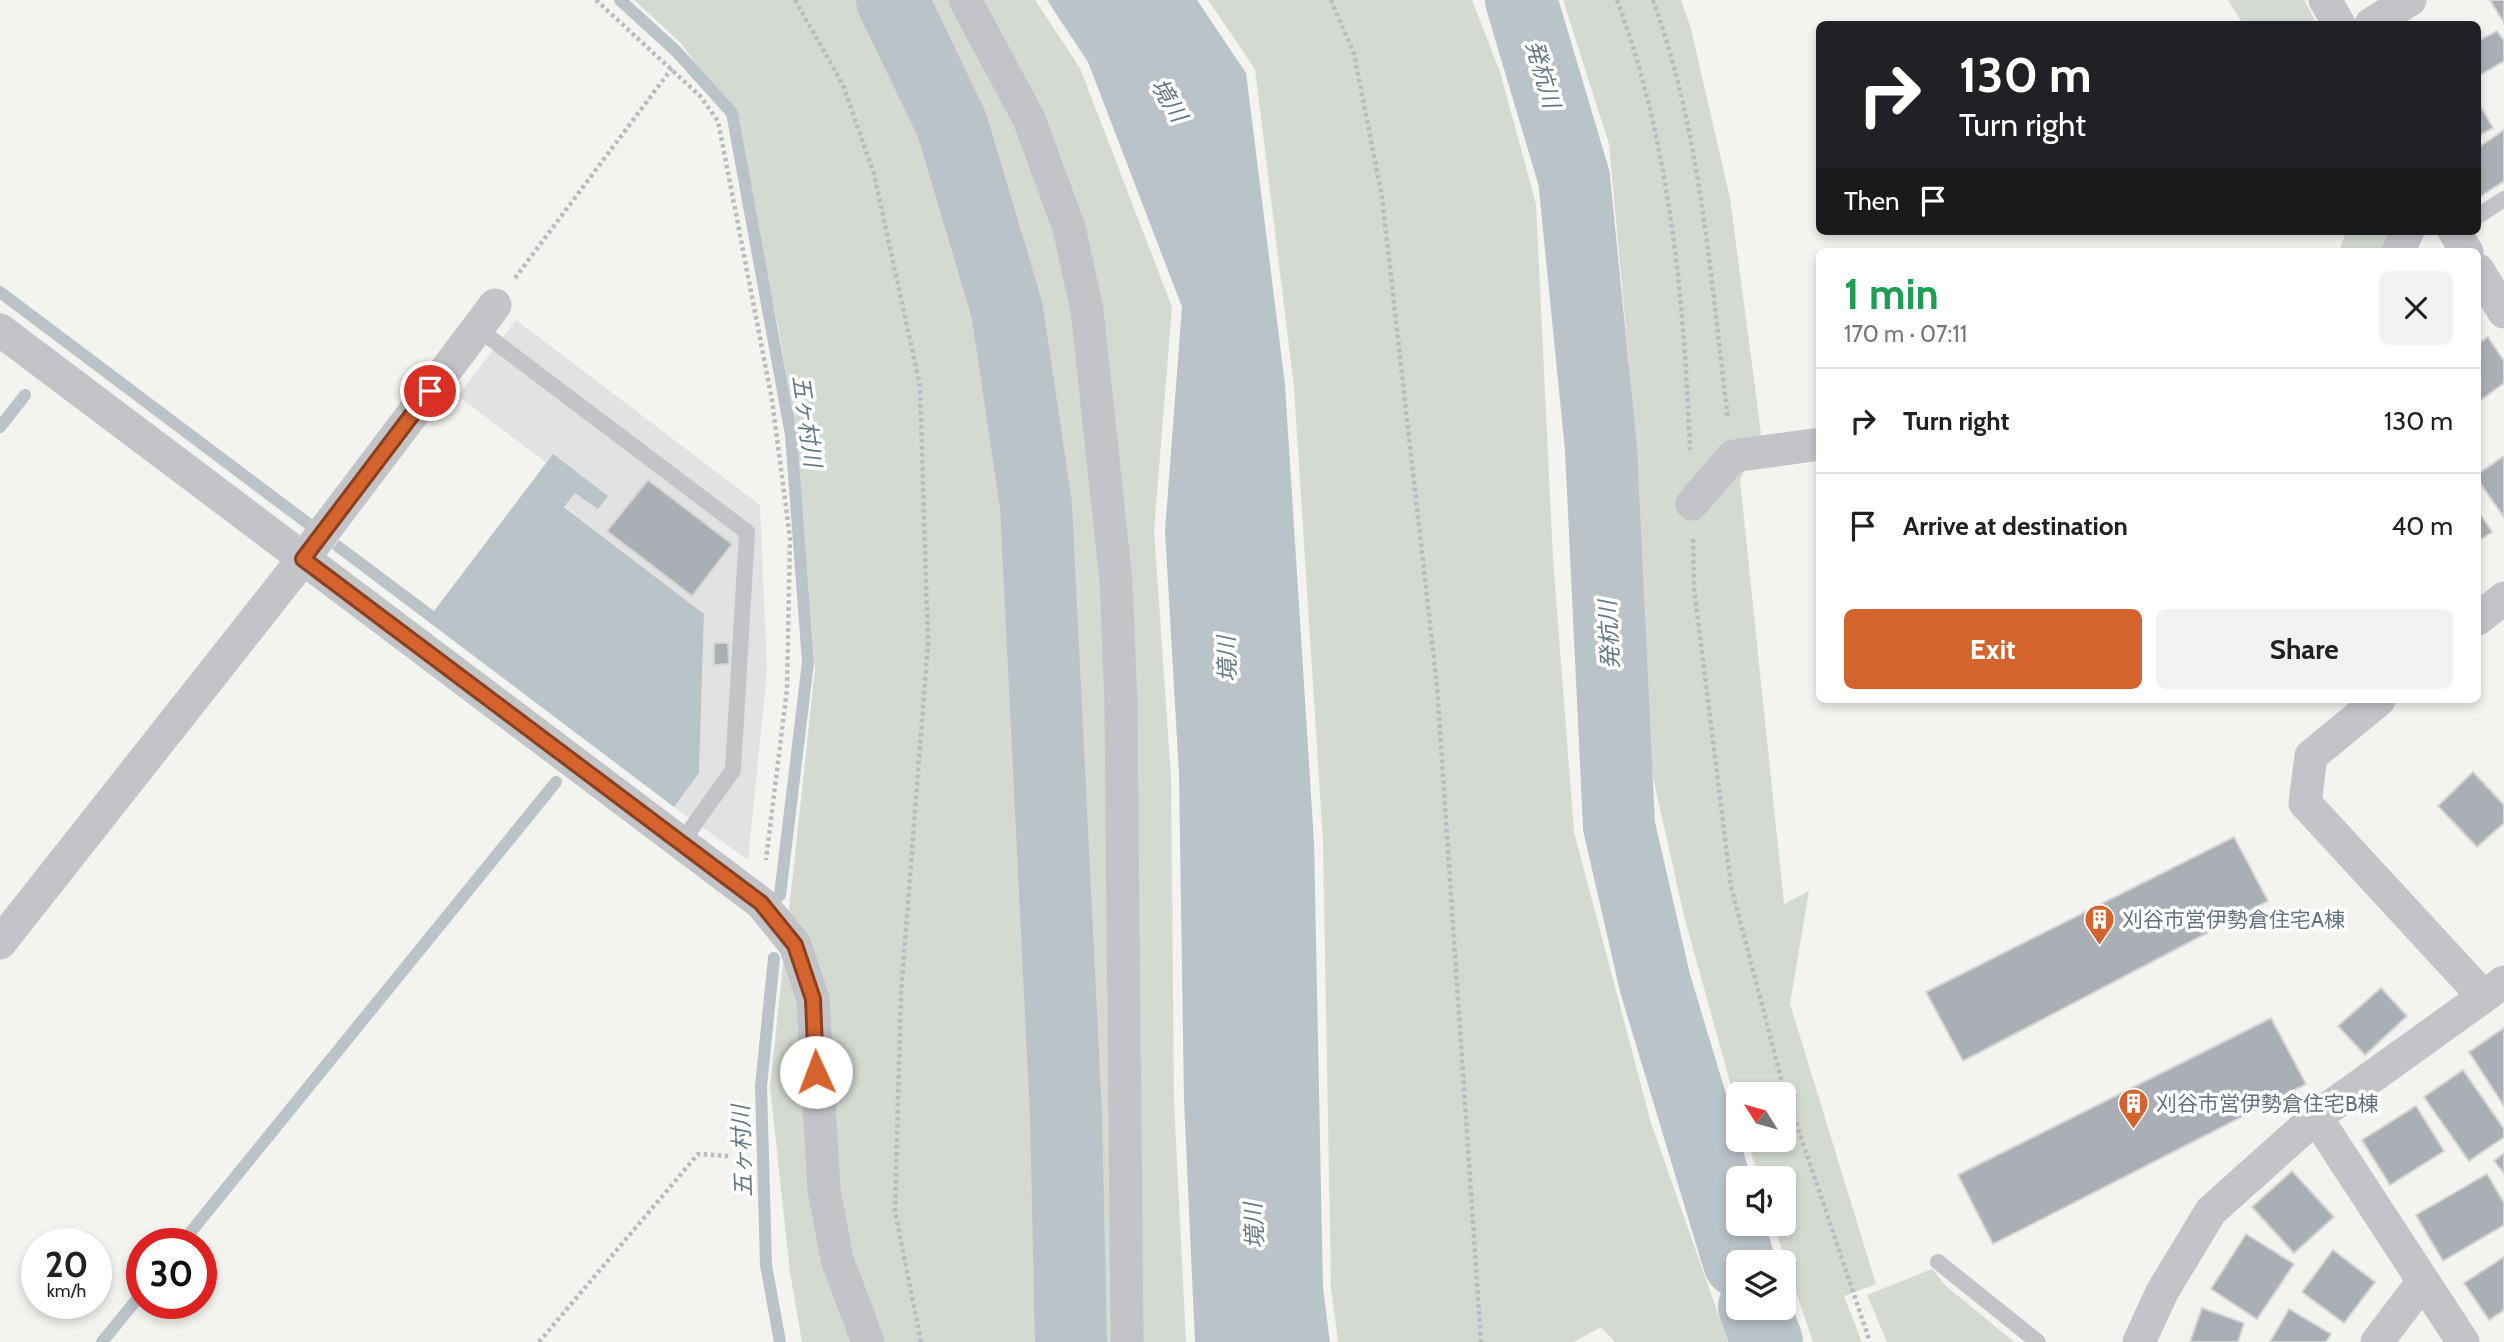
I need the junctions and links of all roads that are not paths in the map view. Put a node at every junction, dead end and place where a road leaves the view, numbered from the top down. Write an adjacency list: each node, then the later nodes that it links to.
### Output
1 (965, 0): 25 (street)
2 (2325, 0): 4 (street)
3 (2410, 0): 5 (street)
4 (2337, 21)
5 (2376, 21)
6 (2504, 199): 7 (lane)
7 (2481, 214)
8 (2481, 275): 9 (street)
9 (2504, 312)
10 (486, 317): 14 (street); 18 (lane)
11 (0, 330): 14 (street)
12 (1816, 445): 13 (street)
13 (1692, 504)
14 (303, 559): 18 (street); 19 (street)
15 (2504, 598): 16 (street)
16 (2481, 617)
17 (2375, 703): 20 (street)
18 (681, 843): 24 (street)
19 (0, 943)
20 (2497, 990): 21 (street)
21 (2316, 1117): 23 (street); 27 (street)
22 (1938, 1262): 26 (lane)
23 (2422, 1283): 28 (street); 29 (street)
24 (868, 1342)
25 (1127, 1342)
26 (2038, 1342)
27 (2138, 1342)
28 (2377, 1342)
29 (2463, 1342)

